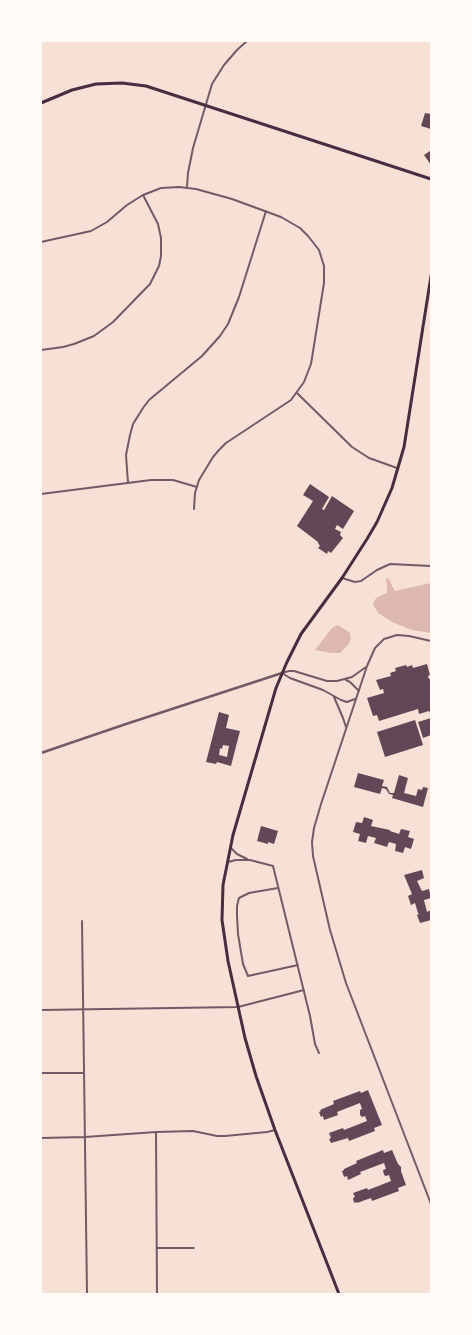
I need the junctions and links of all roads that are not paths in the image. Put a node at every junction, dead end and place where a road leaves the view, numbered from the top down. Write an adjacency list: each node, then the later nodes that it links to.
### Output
1 (247, 41): 3 (street)
2 (41, 103): 3 (main road)
3 (206, 105): 4 (main road); 5 (street)
4 (431, 178)
5 (187, 187): 6 (street); 7 (street)
6 (143, 195): 8 (street); 12 (street)
7 (266, 211): 13 (street); 15 (street)
8 (41, 242)
9 (431, 276): 10 (main road)
10 (426, 307): 11 (street); 14 (main road)
11 (431, 308)
12 (41, 350)
13 (297, 393): 14 (street); 16 (street)
14 (399, 468): 20 (main road)
15 (128, 483): 16 (street); 17 (street)
16 (197, 487): 18 (street)
17 (41, 494)
18 (194, 508)
19 (431, 566): 20 (street)
20 (342, 578): 23 (main road)
21 (431, 641): 22 (street)
22 (367, 666): 24 (street); 25 (street)
23 (282, 674): 24 (street); 26 (street); 29 (street); 30 (main road)
24 (344, 680): 25 (street)
25 (359, 691): 27 (street)
26 (334, 697): 27 (street); 28 (street)
27 (356, 699): 28 (street)
28 (346, 729): 47 (street)
29 (41, 753)
30 (230, 847): 31 (street); 32 (main road)
31 (250, 860): 32 (street); 33 (street)
32 (226, 863): 37 (main road)
33 (278, 888): 35 (street); 35 (street)
34 (82, 921): 39 (street)
35 (298, 965): 36 (street)
36 (304, 990): 37 (street); 40 (street)
37 (238, 1007): 39 (street); 43 (main road)
38 (41, 1010): 39 (street)
39 (84, 1010): 42 (street)
40 (319, 1053)
41 (41, 1073): 42 (street)
42 (84, 1073): 45 (street)
43 (276, 1130): 44 (street); 52 (main road)
44 (156, 1132): 45 (street); 48 (street)
45 (85, 1137): 46 (street); 50 (street)
46 (41, 1138)
47 (431, 1204)
48 (157, 1248): 49 (street); 51 (street)
49 (194, 1248)
50 (87, 1294)
51 (157, 1294)
52 (339, 1294)

